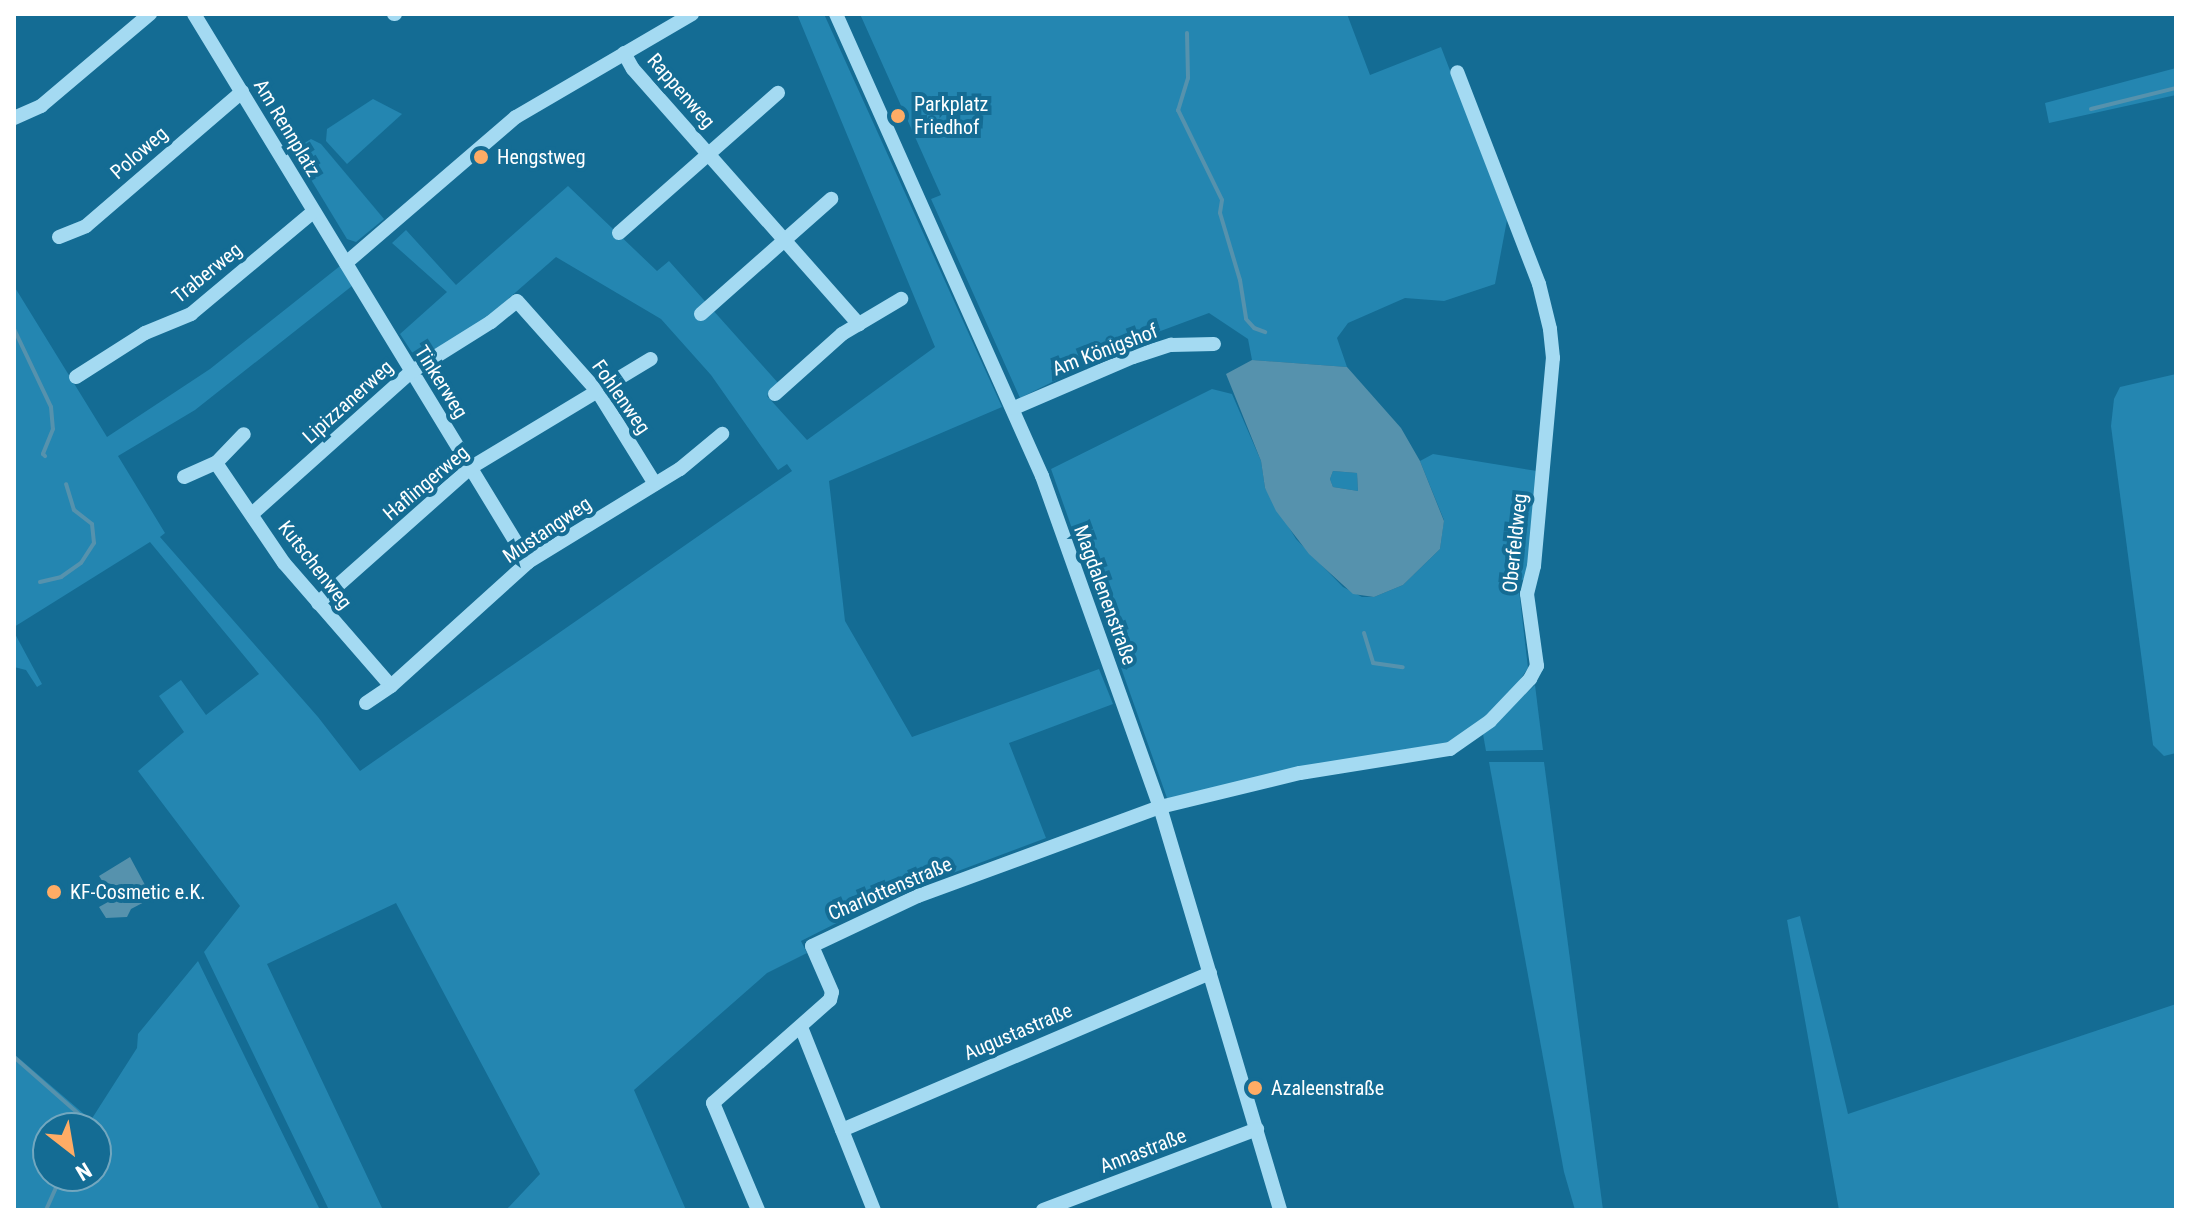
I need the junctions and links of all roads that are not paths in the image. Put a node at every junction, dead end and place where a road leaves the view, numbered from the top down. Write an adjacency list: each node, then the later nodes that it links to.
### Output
1 (150, 14): 9 (street)
2 (194, 14): 7 (street, Am Rennplatz)
3 (692, 14): 5 (street)
4 (836, 14): 27 (street, Magdalenenstraße)
5 (624, 53): 10 (street, Rappenweg); 16 (street)
6 (1457, 72): 39 (street, Oberfeldweg)
7 (242, 92): 12 (street, Am Rennplatz); 14 (street, Poloweg)
8 (778, 93): 10 (street, Rappenweg)
9 (14, 118)
10 (710, 154): 13 (street, Rappenweg); 15 (street, Rappenweg)
11 (831, 199): 15 (street)
12 (314, 211): 16 (street, Am Rennplatz); 24 (street, Traberweg)
13 (619, 233)
14 (59, 237)
15 (785, 239): 19 (street); 20 (street, Rappenweg)
16 (346, 263): 23 (street, Tinkerweg)
17 (901, 299): 20 (street)
18 (517, 301): 23 (street, Lipizzanerweg); 25 (street, Fohlenweg)
19 (701, 314)
20 (859, 324): 26 (street)
21 (1214, 344): 27 (street, Am Königshof)
22 (651, 359): 25 (street, Haflingerweg)
23 (411, 372): 31 (street, Tinkerweg); 34 (street, Lipizzanerweg)
24 (76, 377)
25 (598, 392): 31 (street, Haflingerweg); 33 (street, Fohlenweg)
26 (775, 394)
27 (1014, 408): 39 (street, Magdalenenstraße)
28 (244, 434): 30 (street)
29 (722, 434): 33 (street, Mustangweg)
30 (216, 463): 32 (street); 34 (street, Kutschenweg)
31 (470, 468): 35 (street, Tinkerweg); 36 (street, Haflingerweg)
32 (184, 477)
33 (655, 484): 35 (street, Mustangweg)
34 (252, 514): 36 (street, Kutschenweg)
35 (528, 562): 37 (street, Mustangweg)
36 (318, 603): 37 (street, Kutschenweg)
37 (391, 686): 38 (street, Mustangweg)
38 (366, 703)
39 (1160, 807): 40 (street, Magdalenenstraße); 41 (street, Charlottenstraße)
40 (1210, 973): 42 (street, Magdalenenstraße); 43 (street, Augustastraße)
41 (801, 1027): 43 (street); 45 (street, Charlottenstraße)
42 (1257, 1129): 46 (street, Annastraße); 47 (street, Magdalenenstraße)
43 (842, 1130): 44 (street)
44 (870, 1209)
45 (758, 1210)
46 (1043, 1210)
47 (1280, 1210)

